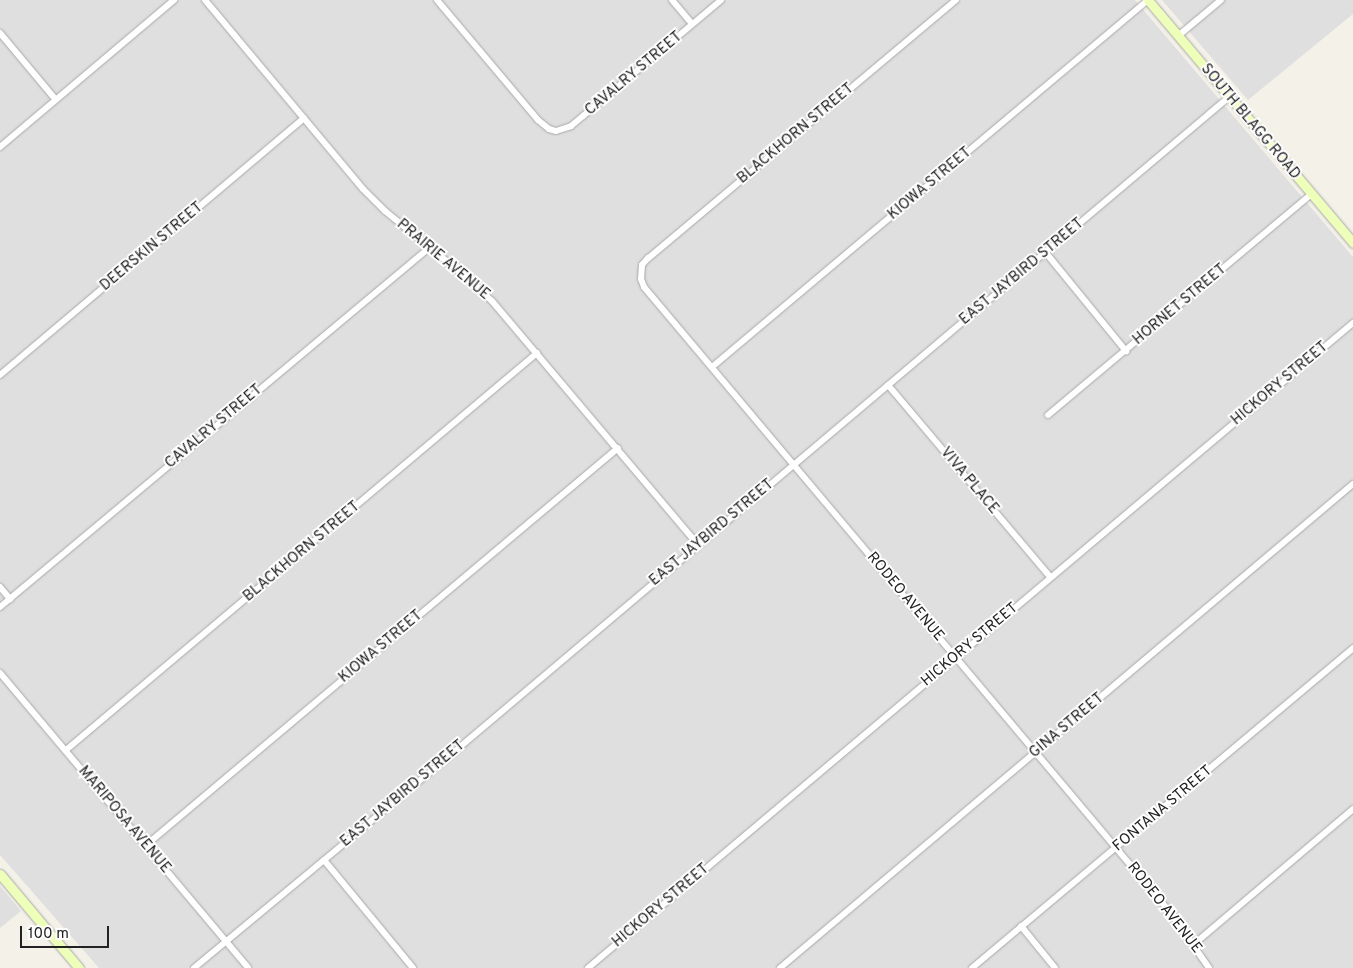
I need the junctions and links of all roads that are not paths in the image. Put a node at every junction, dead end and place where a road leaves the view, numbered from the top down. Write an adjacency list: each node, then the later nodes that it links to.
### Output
1 (174, 0): 13 (street)
2 (204, 0): 14 (street, PRAIRIE AVENUE)
3 (437, 0): 9 (street, CAVALRY STREET)
4 (672, 0): 9 (street)
5 (721, 0): 9 (street, CAVALRY STREET)
6 (956, 0): 20 (street, BLACKHORN STREET)
7 (1148, 0): 11 (main road, SOUTH BLAGG ROAD); 24 (street, KIOWA STREET)
8 (1221, 0): 11 (street)
9 (692, 24)
10 (0, 33): 13 (street)
11 (1178, 36): 12 (main road, SOUTH BLAGG ROAD)
12 (1229, 97): 16 (main road, SOUTH BLAGG ROAD); 19 (street, EAST JAYBIRD STREET)
13 (56, 100): 15 (street)
14 (304, 118): 18 (street, PRAIRIE AVENUE); 25 (street, DEERSKIN STREET)
15 (0, 147)
16 (1311, 194): 17 (main road, SOUTH BLAGG ROAD); 22 (street, HORNET STREET)
17 (1353, 243)
18 (429, 248): 23 (street, PRAIRIE AVENUE); 34 (street, CAVALRY STREET)
19 (1046, 253): 22 (street); 26 (street, EAST JAYBIRD STREET)
20 (640, 273): 24 (street, RODEO AVENUE)
21 (1353, 323): 32 (street, HICKORY STREET)
22 (1126, 351): 27 (street, HORNET STREET)
23 (537, 353): 28 (street, PRAIRIE AVENUE); 39 (street, BLACKHORN STREET)
24 (712, 368): 29 (street, RODEO AVENUE)
25 (0, 375)
26 (888, 385): 29 (street, EAST JAYBIRD STREET); 32 (street, VIVA PLACE)
27 (1048, 415)
28 (618, 448): 31 (street, PRAIRIE AVENUE); 42 (street, KIOWA STREET)
29 (794, 465): 31 (street, EAST JAYBIRD STREET); 37 (street, RODEO AVENUE)
30 (1353, 484): 40 (street, GINA STREET)
31 (698, 545): 44 (street, EAST JAYBIRD STREET)
32 (1050, 577): 37 (street, HICKORY STREET)
33 (0, 587): 34 (street)
34 (10, 599): 35 (street, CAVALRY STREET)
35 (0, 608)
36 (1353, 648): 43 (street, FONTANA STREET)
37 (955, 657): 40 (street, RODEO AVENUE); 53 (street, HICKORY STREET)
38 (0, 673): 39 (street, MARIPOSA AVENUE)
39 (66, 750): 42 (street, MARIPOSA AVENUE)
40 (1036, 752): 43 (street, RODEO AVENUE); 54 (street, GINA STREET)
41 (1353, 809): 48 (street)
42 (145, 846): 47 (street, MARIPOSA AVENUE)
43 (1117, 848): 46 (street, FONTANA STREET); 48 (street, RODEO AVENUE)
44 (324, 860): 47 (street, EAST JAYBIRD STREET); 52 (street)
45 (0, 874): 49 (main road)
46 (1021, 926): 55 (street, FONTANA STREET); 56 (street)
47 (226, 941): 50 (street, EAST JAYBIRD STREET); 51 (street, MARIPOSA AVENUE)
48 (1194, 944): 57 (street, RODEO AVENUE)
49 (79, 968)
50 (194, 968)
51 (248, 968)
52 (413, 968)
53 (588, 968)
54 (780, 968)
55 (972, 968)
56 (1055, 968)
57 (1209, 968)

